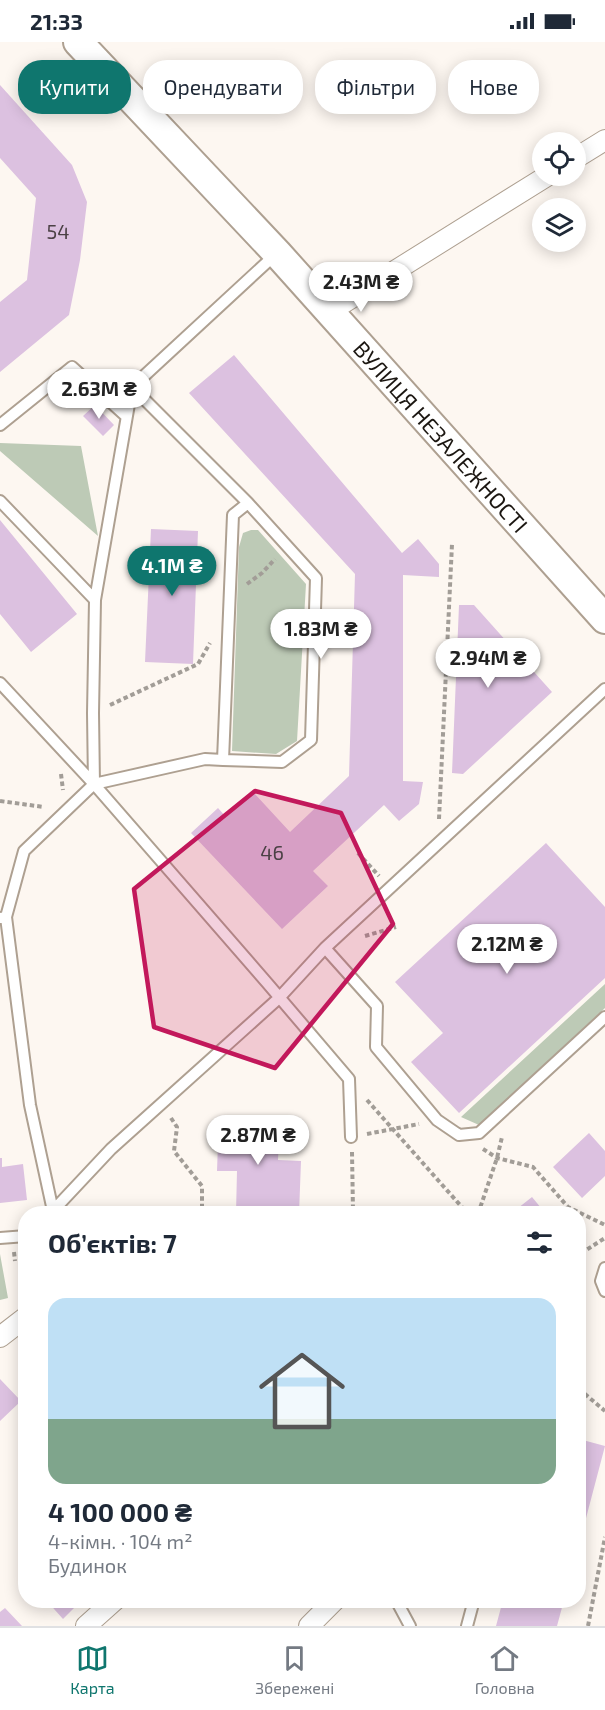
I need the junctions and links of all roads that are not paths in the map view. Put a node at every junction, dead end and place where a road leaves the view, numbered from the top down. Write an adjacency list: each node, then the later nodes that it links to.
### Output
1 (78, 42): 5 (street, ВУЛИЦЯ НЕЗАЛЕЖНОСТІ)
2 (605, 140): 3 (street)
3 (586, 152)
4 (532, 185): 6 (street)
5 (277, 253): 6 (street, ВУЛИЦЯ НЕЗАЛЕЖНОСТІ); 7 (lane)
6 (328, 312): 13 (street, ВУЛИЦЯ НЕЗАЛЕЖНОСТІ)
7 (132, 387): 8 (lane); 11 (lane)
8 (126, 416): 9 (lane); 12 (lane)
9 (0, 425)
10 (0, 501): 12 (lane)
11 (248, 503): 16 (lane); 16 (lane)
12 (95, 600): 17 (lane)
13 (605, 620)
14 (0, 683): 17 (lane)
15 (605, 690): 19 (lane)
16 (223, 760): 17 (lane)
17 (94, 784): 18 (lane); 20 (lane)
18 (3, 918): 23 (lane)
19 (325, 948): 20 (lane); 21 (lane)
20 (279, 998): 22 (lane); 24 (lane)
21 (605, 1017)
22 (351, 1137)
23 (51, 1206)
24 (58, 1206)
25 (18, 1237): 26 (lane)
26 (0, 1238)
27 (605, 1268): 28 (lane)
28 (605, 1291)
29 (18, 1323): 30 (street)
30 (0, 1337)
31 (106, 1608): 35 (street)
32 (327, 1608): 36 (street)
33 (400, 1608): 37 (lane)
34 (472, 1608): 38 (lane)
35 (86, 1626)
36 (309, 1626)
37 (410, 1626)
38 (467, 1626)

